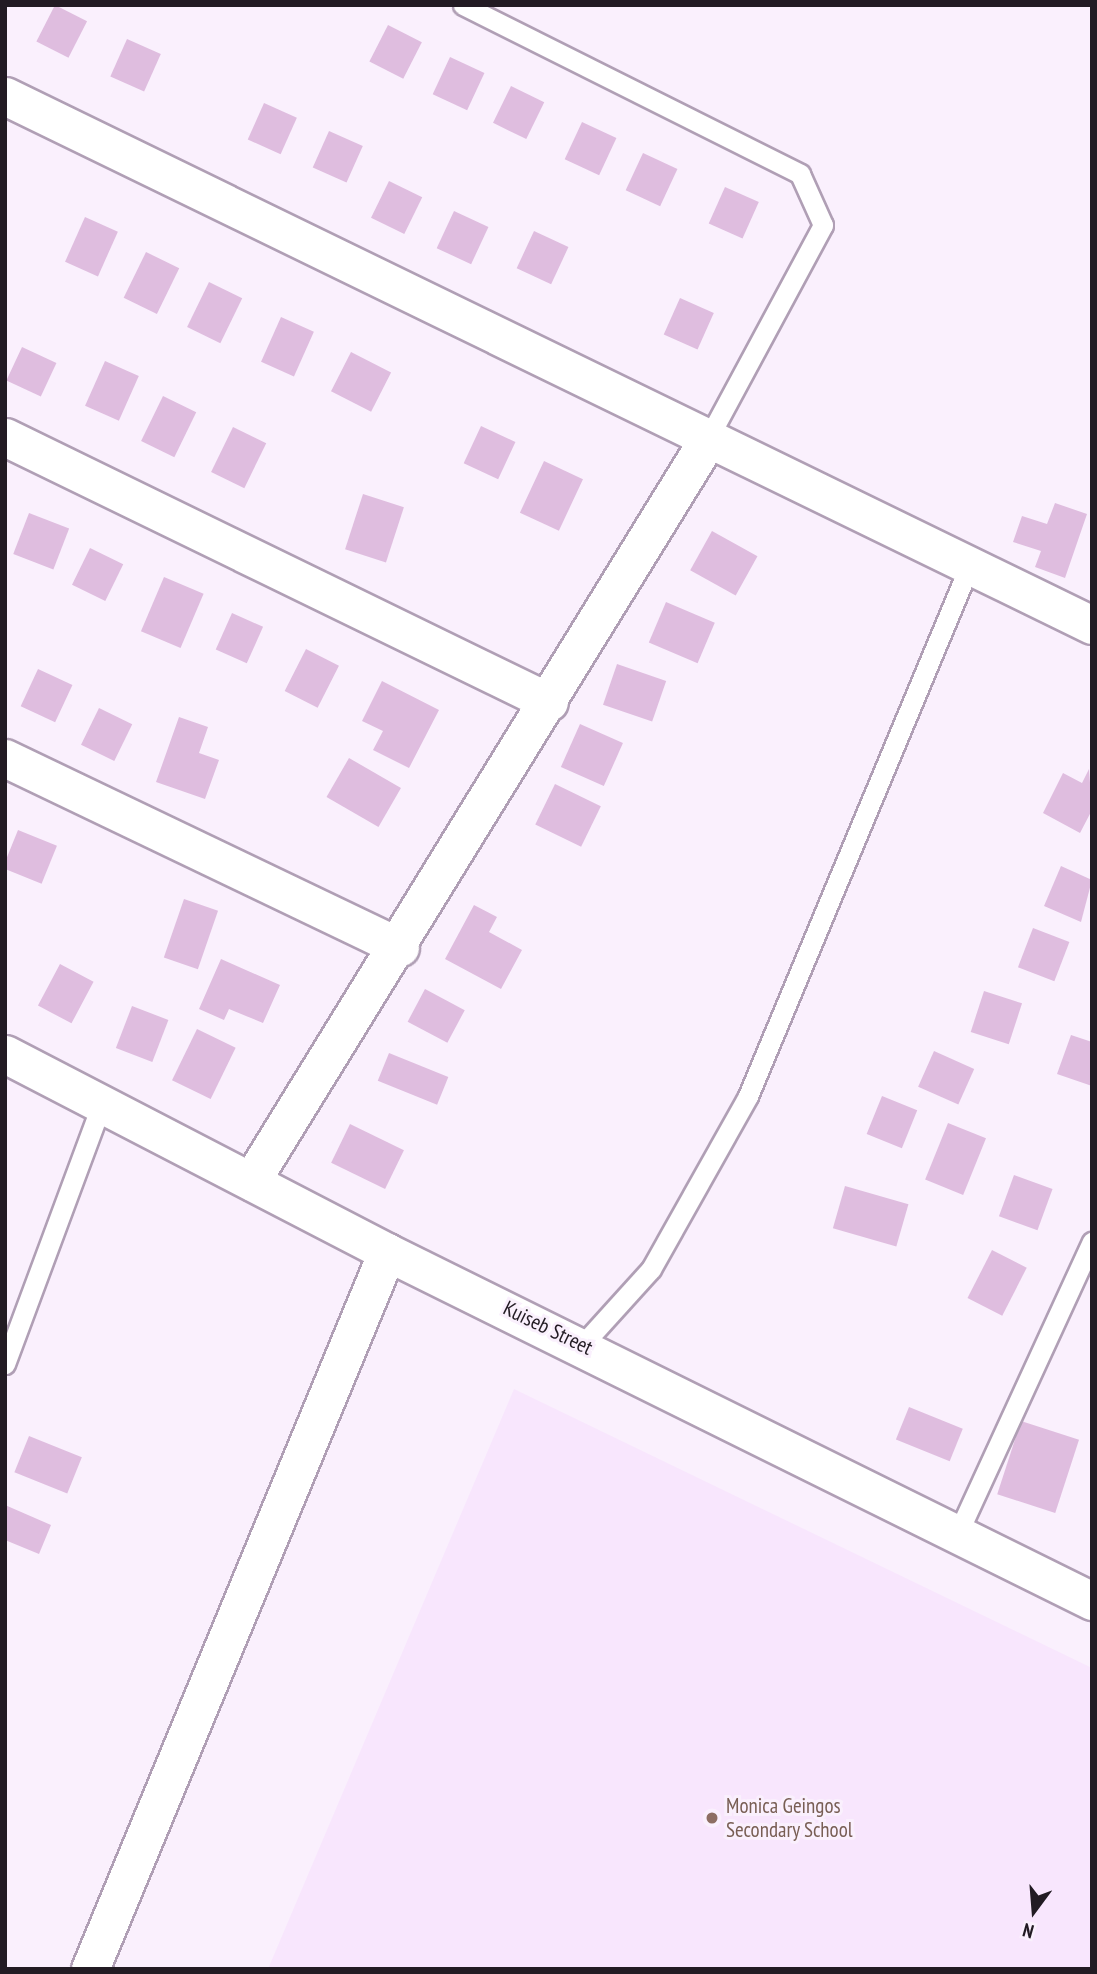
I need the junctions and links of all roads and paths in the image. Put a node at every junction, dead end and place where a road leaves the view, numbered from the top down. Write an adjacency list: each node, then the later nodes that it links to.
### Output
1 (463, 5): 4 (lane)
2 (5, 96): 4 (street)
3 (5, 437): 7 (street)
4 (708, 439): 5 (street); 7 (street)
5 (969, 566): 6 (street); 15 (lane)
6 (1092, 625)
7 (549, 702): 9 (street)
8 (5, 758): 9 (street)
9 (400, 947): 12 (street)
10 (5, 1054): 11 (street, Kuiseb Street)
11 (102, 1103): 12 (street, Kuiseb Street); 16 (lane)
12 (251, 1181): 14 (street, Kuiseb Street)
13 (1092, 1242): 17 (lane)
14 (387, 1252): 15 (street, Kuiseb Street); 19 (street)
15 (583, 1344): 17 (street, Kuiseb Street)
16 (5, 1364)
17 (957, 1535): 18 (street, Kuiseb Street)
18 (1092, 1601)
19 (90, 1969)

